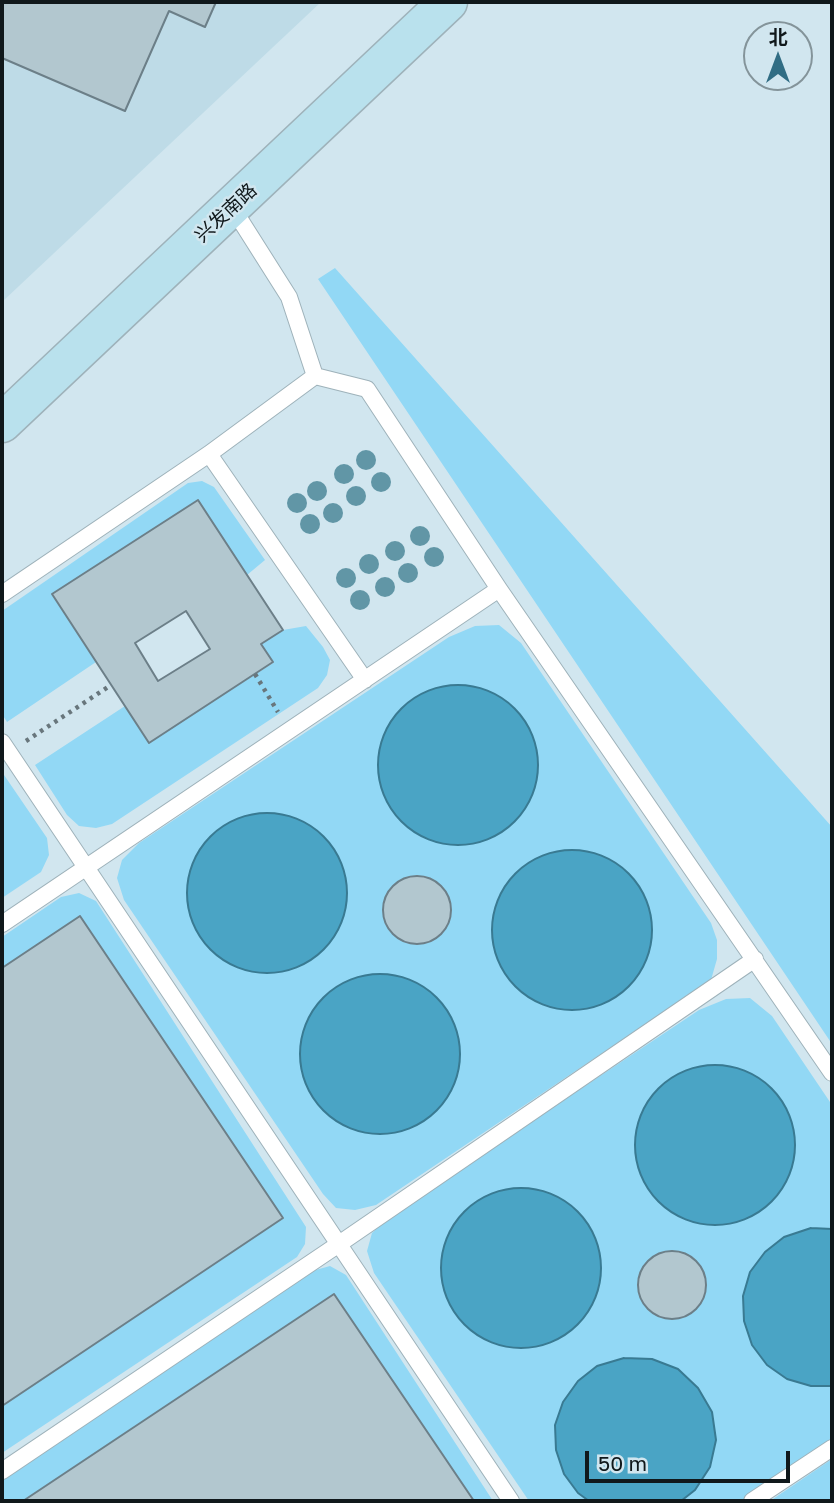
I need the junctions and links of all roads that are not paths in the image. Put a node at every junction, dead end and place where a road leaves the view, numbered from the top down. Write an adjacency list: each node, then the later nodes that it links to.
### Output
1 (448, 2): 2 (street, 兴发南路)
2 (232, 207): 3 (lane); 4 (street, 兴发南路)
3 (315, 376): 5 (lane); 6 (lane)
4 (2, 423)
5 (209, 454): 7 (lane); 8 (lane)
6 (499, 589): 8 (lane); 12 (lane)
7 (2, 594)
8 (365, 680): 10 (lane)
9 (5, 747): 10 (lane)
10 (86, 866): 11 (lane); 14 (lane)
11 (2, 924)
12 (755, 959): 13 (lane); 14 (lane)
13 (832, 1073)
14 (339, 1244): 16 (lane); 17 (lane)
15 (832, 1448): 18 (lane)
16 (2, 1471)
17 (511, 1501)
18 (752, 1501)

